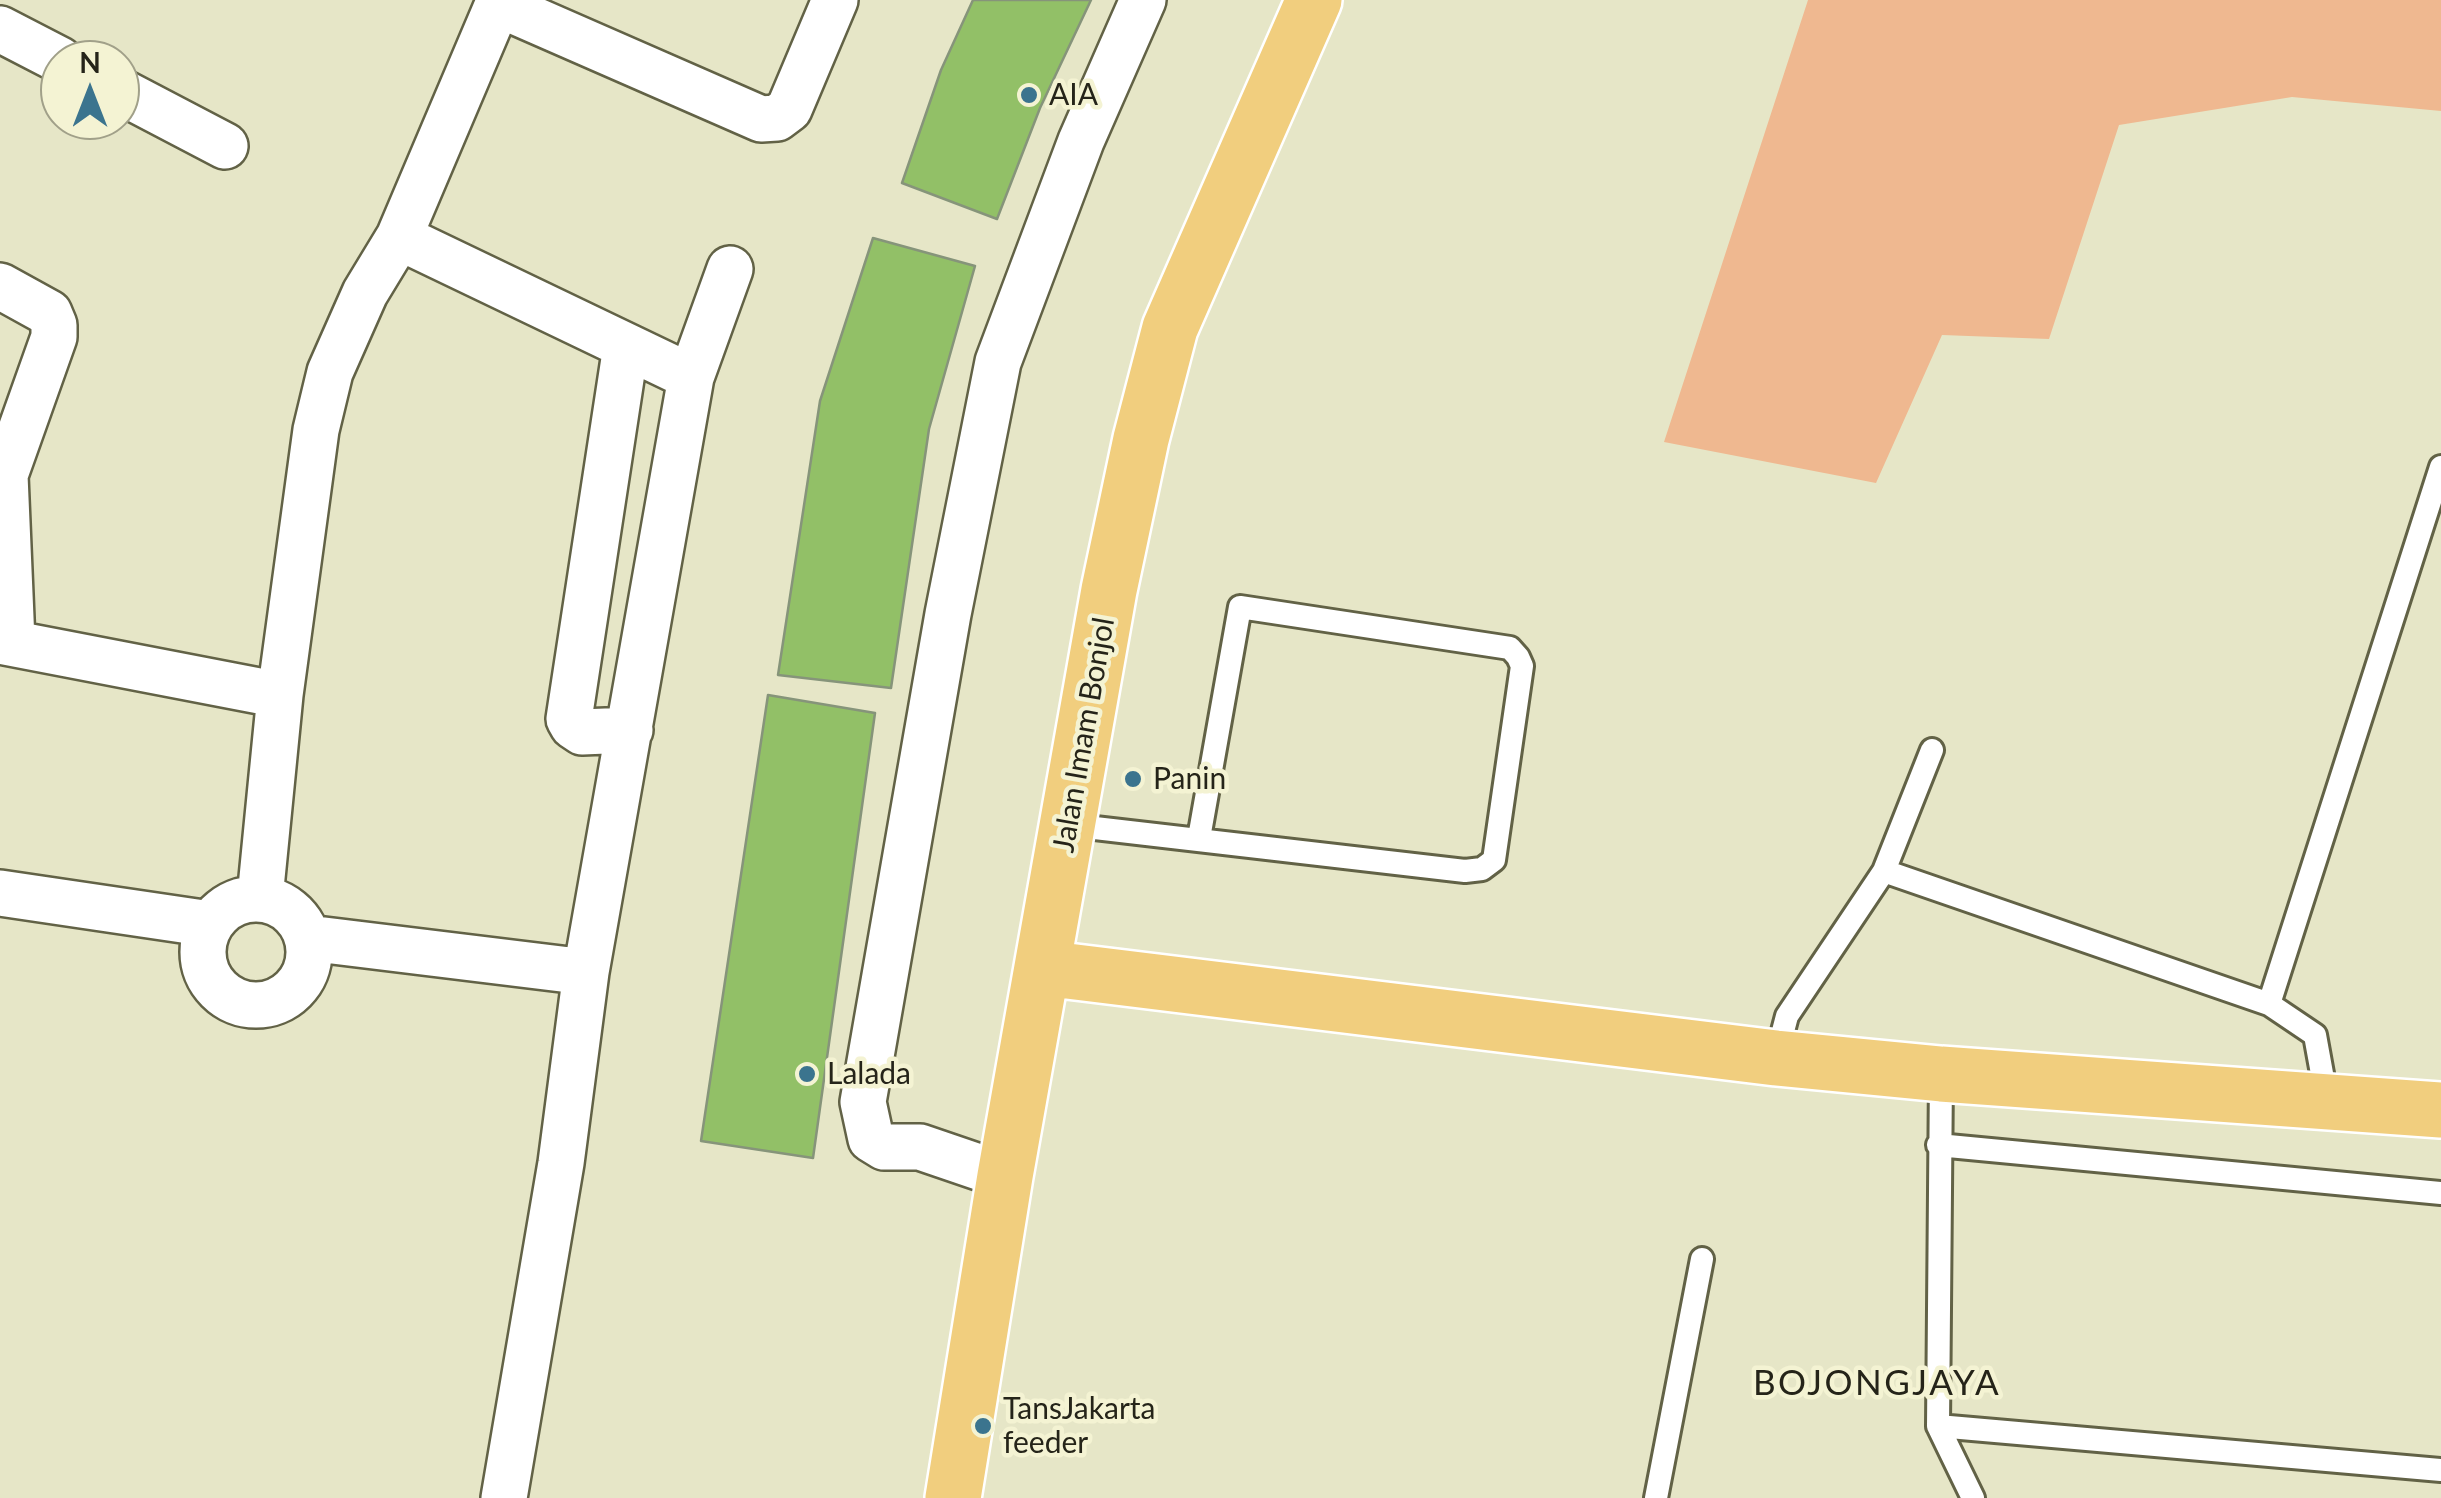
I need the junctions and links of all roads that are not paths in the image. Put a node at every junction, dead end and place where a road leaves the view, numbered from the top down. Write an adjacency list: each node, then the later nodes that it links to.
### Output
1 (834, 0): 4 (street)
2 (1143, 0): 35 (street)
3 (1314, 0): 20 (main road, Jalan Imam Bonjol)
4 (496, 2): 9 (street)
5 (0, 29): 6 (street)
6 (40, 50)
7 (140, 102): 8 (street)
8 (225, 146)
9 (398, 237): 12 (street); 17 (street)
10 (730, 269): 13 (street)
11 (0, 286): 14 (street)
12 (626, 346): 13 (street); 18 (street)
13 (691, 378): 18 (street)
14 (3, 457): 16 (street)
15 (2441, 467): 29 (lane)
16 (6, 641): 17 (street)
17 (280, 696): 24 (street)
18 (630, 730): 28 (street)
19 (1932, 750): 22 (lane)
20 (1070, 825): 21 (lane); 27 (main road, Jalan Imam Bonjol)
21 (1199, 838): 21 (lane)
22 (1884, 871): 29 (lane); 30 (lane)
23 (0, 892): 25 (street)
24 (260, 898): 25 (street); 26 (street)
25 (210, 924): 26 (street)
26 (308, 938): 28 (street)
27 (1043, 968): 30 (main road); 35 (main road, Jalan Imam Bonjol)
28 (586, 972): 40 (street)
29 (2269, 1004): 32 (lane)
30 (1776, 1058): 31 (main road)
31 (1941, 1074): 32 (main road); 34 (lane)
32 (2327, 1101): 33 (main road)
33 (2441, 1110)
34 (1938, 1145): 36 (lane); 38 (lane)
35 (1005, 1176): 41 (main road, Jalan Imam Bonjol)
36 (2441, 1193)
37 (1702, 1259): 42 (lane)
38 (1938, 1426): 39 (lane); 43 (lane)
39 (2441, 1470)
40 (504, 1498)
41 (953, 1498)
42 (1656, 1498)
43 (1973, 1498)

